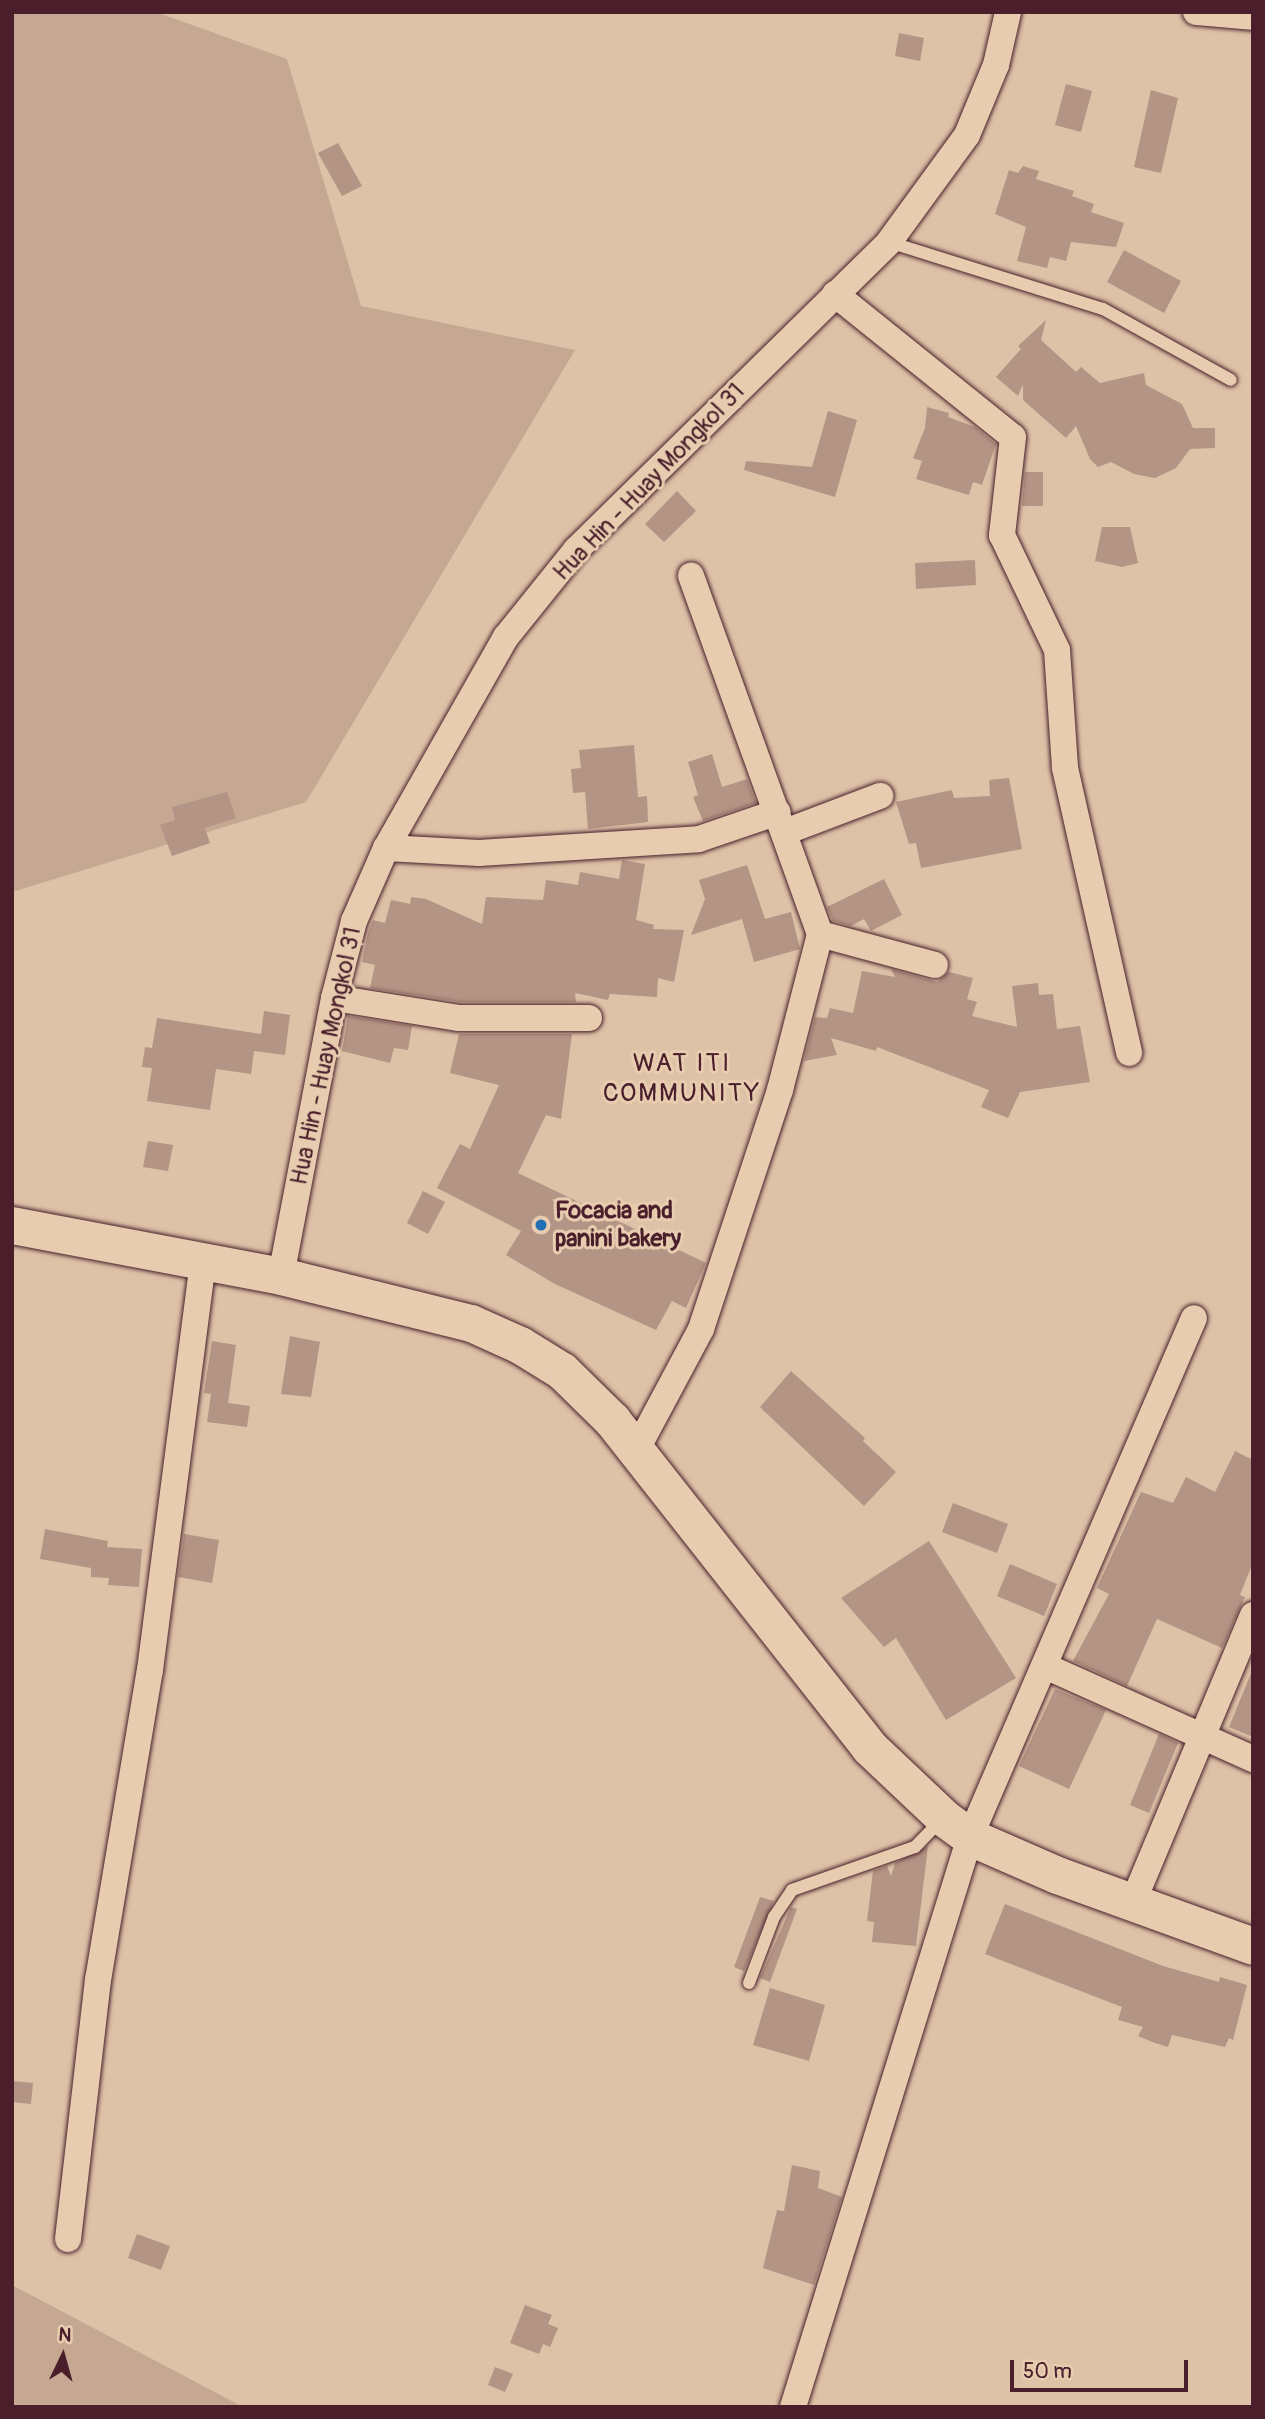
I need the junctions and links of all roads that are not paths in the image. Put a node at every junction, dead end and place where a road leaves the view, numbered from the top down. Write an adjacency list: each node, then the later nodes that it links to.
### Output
1 (1009, 12): 4 (street, Hua Hin - Huay Mongkol 31)
2 (1196, 12): 3 (street)
3 (1253, 17)
4 (889, 242): 5 (street, Hua Hin - Huay Mongkol 31); 6 (lane)
5 (835, 294): 10 (street, Hua Hin - Huay Mongkol 31); 15 (street)
6 (1231, 380)
7 (691, 576): 9 (street)
8 (880, 796): 9 (street)
9 (782, 822): 10 (street); 11 (street)
10 (386, 848): 13 (street, Hua Hin - Huay Mongkol 31)
11 (820, 934): 12 (street); 20 (street)
12 (935, 965)
13 (334, 998): 14 (street); 18 (street, Hua Hin - Huay Mongkol 31)
14 (589, 1018)
15 (1129, 1053)
16 (12, 1226): 17 (main road)
17 (203, 1261): 18 (main road); 29 (street)
18 (281, 1276): 20 (main road)
19 (1194, 1318): 22 (street)
20 (637, 1449): 25 (main road)
21 (1253, 1615): 23 (street)
22 (1045, 1666): 23 (street); 25 (street)
23 (1201, 1737): 24 (street); 26 (street)
24 (1253, 1759)
25 (957, 1828): 26 (main road); 28 (lane); 30 (street)
26 (1133, 1902): 27 (main road)
27 (1253, 1946)
28 (749, 1983)
29 (68, 2239)
30 (793, 2407)

